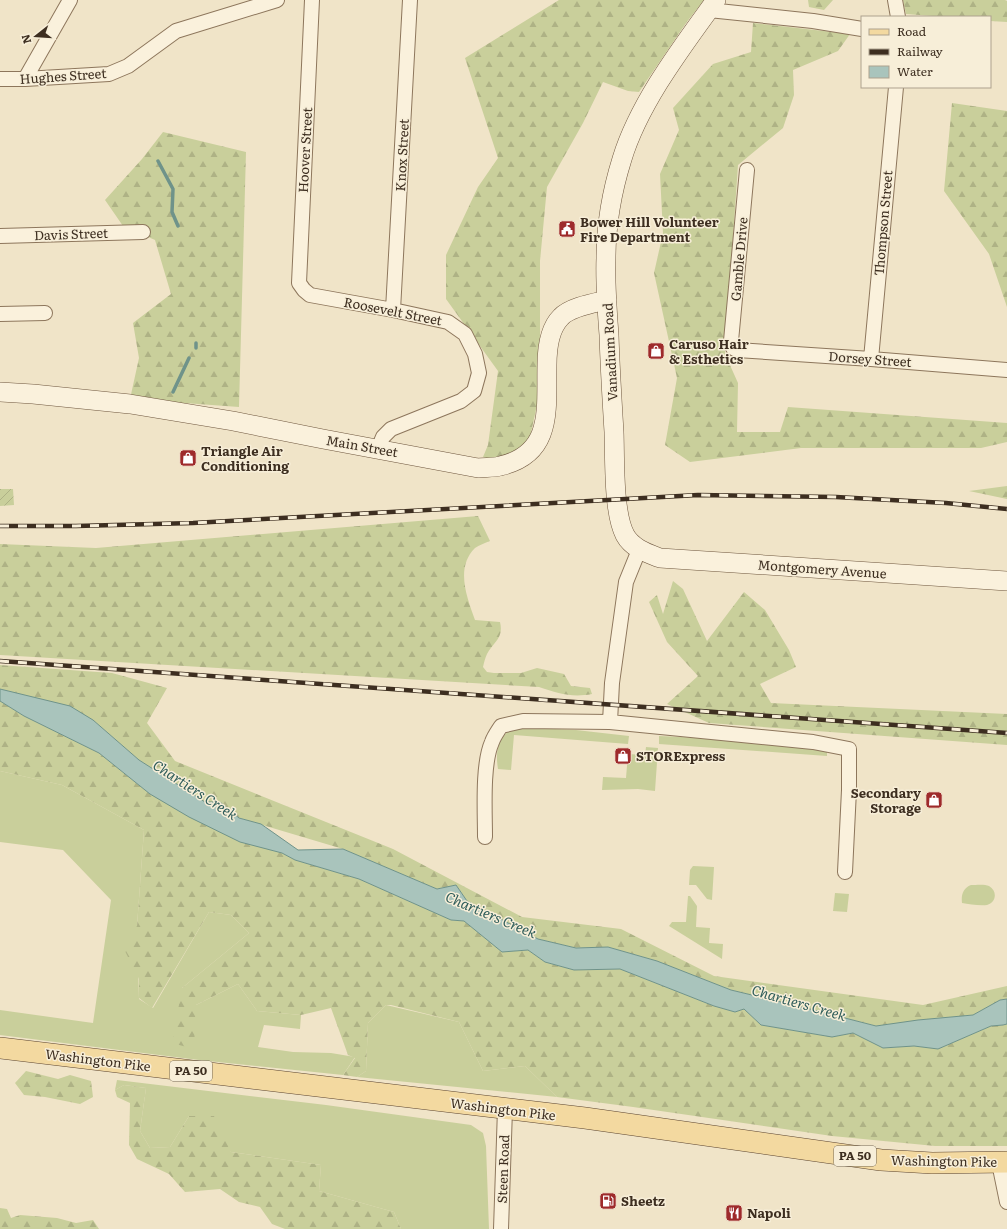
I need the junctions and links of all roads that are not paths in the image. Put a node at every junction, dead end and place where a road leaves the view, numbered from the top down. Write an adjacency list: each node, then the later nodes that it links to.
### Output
1 (70, 0): 10 (street)
2 (277, 0): 10 (street, Hughes Street)
3 (312, 0): 15 (street, Hoover Street)
4 (410, 0): 17 (street, Knox Street)
5 (895, 0): 7 (street)
6 (713, 5): 8 (street); 16 (street, Vanadium Road)
7 (898, 16)
8 (861, 29)
9 (0, 79): 10 (street, Hughes Street)
10 (25, 79)
11 (896, 88): 21 (street, Thompson Street)
12 (748, 170): 20 (street, Gamble Drive)
13 (143, 232): 14 (street, Davis Street)
14 (0, 236)
15 (310, 295): 17 (street, Roosevelt Street)
16 (607, 300): 24 (street, Main Street); 25 (street, Vanadium Road)
17 (394, 310): 24 (street, Roosevelt Street)
18 (45, 313): 19 (street)
19 (0, 314)
20 (733, 348): 21 (street, Dorsey Street)
21 (871, 359): 22 (street, Dorsey Street)
22 (1007, 370)
23 (0, 392): 24 (street, Main Street)
24 (378, 449)
25 (639, 550): 26 (street, Montgomery Avenue); 27 (street)
26 (1007, 581)
27 (610, 722): 28 (street); 29 (street)
28 (485, 837)
29 (845, 872)
30 (0, 1048): 31 (main road, Washington Pike / PA 50)
31 (505, 1109): 32 (main road, Washington Pike / PA 50); 34 (street, Steen Road)
32 (1003, 1162): 33 (street)
33 (1007, 1202)
34 (501, 1229)

